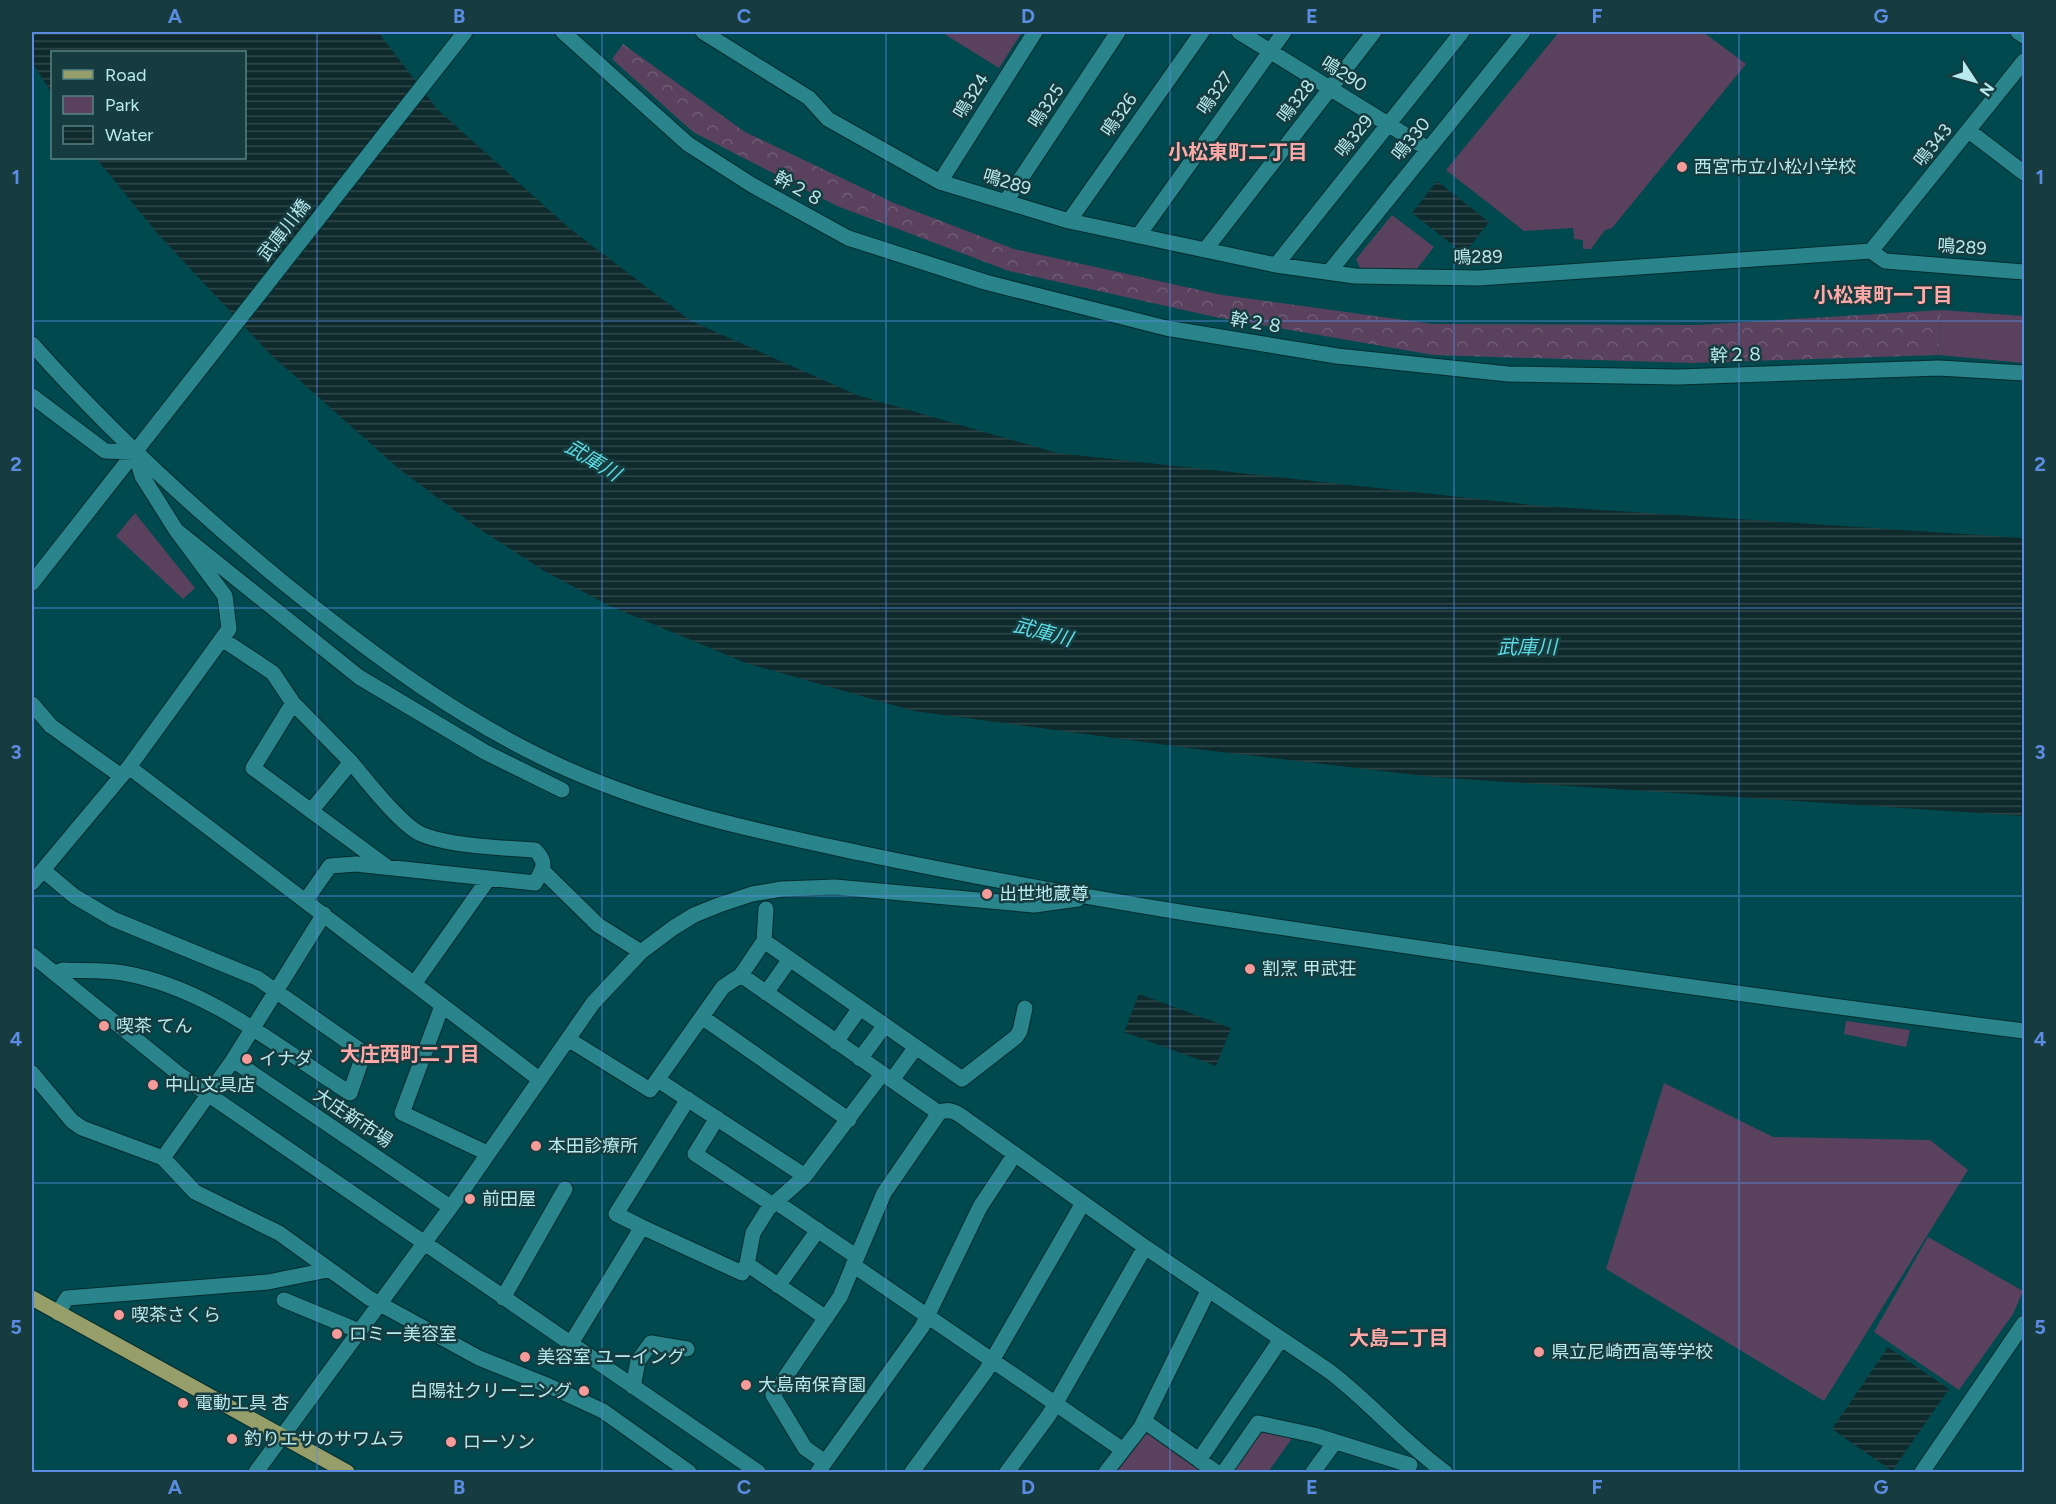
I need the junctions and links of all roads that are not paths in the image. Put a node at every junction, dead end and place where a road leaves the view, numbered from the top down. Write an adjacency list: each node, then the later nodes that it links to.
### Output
1 (465, 32): 33 (street, 武庫川橋)
2 (563, 32): 31 (street, 幹２８)
3 (704, 32): 21 (street, 鳴289)
4 (1035, 32): 21 (street, 鳴324)
5 (1118, 32): 22 (street, 鳴325)
6 (1202, 32): 23 (street, 鳴326)
7 (1239, 32): 14 (street, 鳴290)
8 (1284, 32): 14 (street, 鳴327)
9 (1374, 32): 16 (street, 鳴328)
10 (1462, 32): 17 (street, 鳴329)
11 (1523, 32): 19 (street, 鳴330)
12 (2018, 32): 13 (street)
13 (2025, 36)
14 (1269, 51): 16 (street, 鳴290); 24 (street, 鳴327)
15 (2025, 62): 18 (street, 鳴343)
16 (1330, 88): 17 (street, 鳴290); 25 (street, 鳴328)
17 (1389, 124): 19 (street, 鳴290); 27 (street, 鳴329)
18 (1969, 131): 20 (street); 26 (street, 鳴343)
19 (1428, 149): 28 (street, 鳴330)
20 (2025, 173)
21 (940, 182): 22 (street, 鳴289)
22 (1006, 201): 23 (street, 鳴289)
23 (1069, 221): 24 (street, 鳴289)
24 (1137, 236): 25 (street, 鳴289)
25 (1205, 250): 27 (street, 鳴289)
26 (1871, 251): 28 (street, 鳴289); 29 (street, 鳴289)
27 (1276, 265): 28 (street, 鳴289)
28 (1330, 271)
29 (2025, 272)
30 (32, 344): 33 (street)
31 (2025, 373)
32 (32, 396): 33 (street)
33 (135, 452): 34 (street); 35 (street, 武庫川橋); 48 (street)
34 (176, 530): 36 (street); 41 (street)
35 (32, 583)
36 (222, 639): 37 (street); 40 (street)
37 (293, 703): 39 (street); 42 (street)
38 (32, 704): 40 (street)
39 (351, 762): 42 (street); 45 (street)
40 (125, 772): 44 (street); 49 (street)
41 (562, 790)
42 (311, 810): 43 (street)
43 (387, 867): 46 (street); 49 (street)
44 (43, 870): 47 (street); 59 (street)
45 (542, 870): 46 (street); 53 (street)
46 (489, 878): 58 (street)
47 (32, 884)
48 (1079, 896): 53 (street); 67 (street)
49 (306, 900): 51 (street)
50 (766, 909): 52 (street)
51 (324, 914): 58 (street); 59 (street)
52 (764, 941): 55 (street); 57 (street)
53 (641, 952): 68 (street)
54 (32, 955): 56 (street)
55 (790, 959): 60 (street); 62 (street)
56 (54, 973): 66 (street); 77 (street)
57 (741, 975): 60 (street); 64 (street)
58 (414, 984): 61 (street)
59 (277, 990): 66 (street); 66 (street)
60 (766, 993): 69 (street)
61 (442, 1006): 75 (street); 82 (street)
62 (861, 1008): 65 (street); 69 (street)
63 (1025, 1008): 70 (street)
64 (702, 1017): 76 (street); 81 (street)
65 (885, 1025): 70 (street); 71 (street)
66 (255, 1028): 72 (street)
67 (2025, 1031)
68 (568, 1039): 75 (street); 76 (street)
69 (836, 1042): 71 (street)
70 (916, 1047): 74 (street)
71 (860, 1059): 74 (street)
72 (233, 1060): 77 (street); 89 (street, 大庄新市場)
73 (32, 1073): 84 (street)
74 (887, 1077): 79 (street); 81 (street)
75 (539, 1078): 82 (street)
76 (658, 1080): 78 (street)
77 (209, 1094): 84 (street); 92 (street)
78 (688, 1100): 80 (street); 90 (street)
79 (939, 1113): 83 (street); 94 (street)
80 (717, 1118): 85 (street); 87 (street)
81 (849, 1120): 85 (street)
82 (487, 1153): 89 (street)
83 (1015, 1154): 88 (street); 104 (street)
84 (163, 1158): 96 (street)
85 (805, 1176): 87 (street)
86 (565, 1188): 100 (street)
87 (775, 1203): 91 (street); 95 (street)
88 (1083, 1203): 93 (street); 111 (street)
89 (450, 1207): 92 (street)
90 (642, 1227): 95 (street); 109 (street)
91 (818, 1230): 94 (street); 97 (street)
92 (423, 1242): 100 (street); 102 (street)
93 (1145, 1247): 98 (street); 113 (street)
94 (855, 1261): 104 (street); 105 (street)
95 (747, 1264): 97 (street)
96 (328, 1270): 102 (street); 103 (street)
97 (778, 1286): 105 (street)
98 (1208, 1291): 108 (street); 114 (street)
99 (32, 1298): 103 (main road)
100 (503, 1298): 109 (street)
101 (284, 1300): 107 (street)
102 (380, 1304): 107 (street); 124 (street)
103 (58, 1313): 115 (main road)
104 (928, 1316): 111 (street); 120 (street)
105 (826, 1318): 120 (street)
106 (2025, 1323): 133 (street)
107 (359, 1331): 115 (street)
108 (1281, 1339): 118 (street); 119 (street)
109 (570, 1344): 112 (street)
110 (687, 1349): 112 (street)
111 (993, 1360): 113 (street); 126 (street)
112 (633, 1387): 125 (street)
113 (1056, 1404): 117 (street); 127 (street)
114 (1144, 1421): 117 (street); 119 (street)
115 (282, 1437): 122 (street); 123 (main road)
116 (1335, 1442): 121 (street); 130 (street); 131 (street)
117 (1123, 1450): 128 (street)
118 (1419, 1452): 121 (street); 132 (street)
119 (1199, 1460): 129 (street)
120 (822, 1467)
121 (1407, 1469)
122 (256, 1473)
123 (347, 1473)
124 (688, 1473)
125 (758, 1473)
126 (912, 1473)
127 (1007, 1473)
128 (1106, 1473)
129 (1216, 1473)
130 (1224, 1473)
131 (1313, 1473)
132 (1445, 1473)
133 (1922, 1473)

